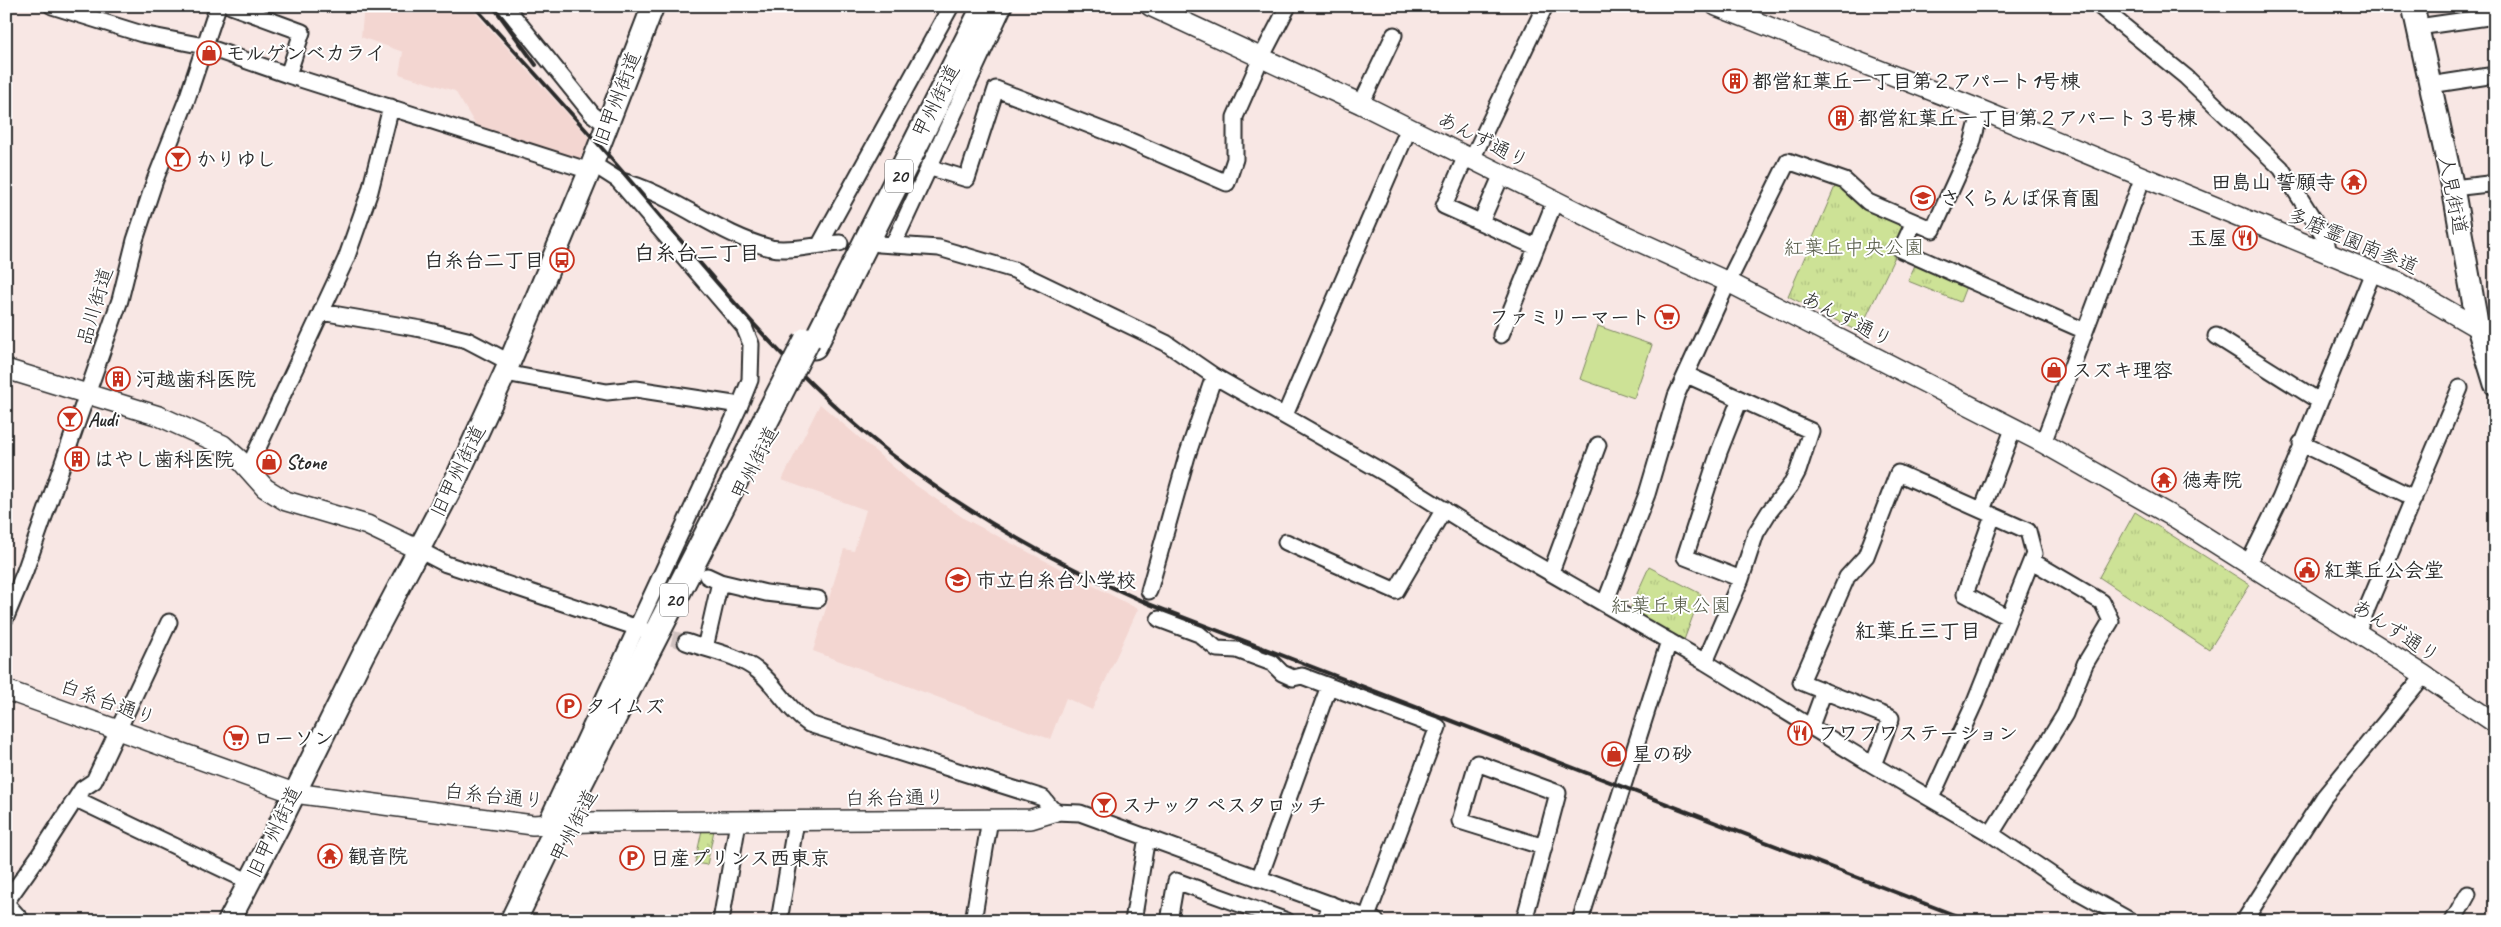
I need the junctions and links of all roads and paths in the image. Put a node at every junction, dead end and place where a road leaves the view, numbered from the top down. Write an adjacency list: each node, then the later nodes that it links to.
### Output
1 (52, 6): 19 (street)
2 (218, 6): 19 (street, 品川街道)
3 (231, 6): 21 (street)
4 (505, 6): 27 (street)
5 (653, 6): 27 (main road, 旧甲州街道)
6 (951, 6): 41 (street)
7 (972, 6): 51 (highway, 甲州街道 / 20)
8 (985, 6): 51 (highway, 甲州街道 / 20)
9 (1004, 6): 30 (street)
10 (1150, 6): 20 (street, あんず通り)
11 (1288, 6): 20 (street)
12 (1545, 6): 29 (street)
13 (1716, 6): 26 (street, 多磨霊園南参道)
14 (2099, 6): 43 (street)
15 (2413, 6): 17 (main road, 人見街道)
16 (2495, 16): 17 (street)
17 (2418, 27): 23 (main road, 人見街道)
18 (1394, 35): 24 (street)
19 (204, 46): 21 (street); 58 (street, 品川街道)
20 (1261, 58): 24 (street, あんず通り); 30 (street)
21 (288, 75): 25 (street)
22 (2495, 75): 23 (street)
23 (2430, 85): 35 (main road, 人見街道)
24 (1362, 104): 28 (street, あんず通り)
25 (391, 107): 31 (street); 46 (street)
26 (1981, 110): 33 (street, 多磨霊園南参道); 39 (street)
27 (608, 126): 31 (main road, 旧甲州街道)
28 (1409, 128): 29 (street, あんず通り); 62 (street)
29 (1469, 157): 32 (street, あんず通り); 38 (street)
30 (928, 166): 55 (street)
31 (591, 167): 34 (street); 52 (main road, 旧甲州街道)
32 (1502, 174): 37 (street, あんず通り); 38 (street)
33 (2143, 177): 43 (street, 多磨霊園南参道); 47 (street)
34 (618, 180): 41 (street); 61 (street)
35 (2453, 188): 36 (street); 48 (main road, 人見街道)
36 (2495, 188)
37 (1555, 201): 42 (street); 45 (street, あんず通り)
38 (1481, 222): 42 (street)
39 (1914, 222): 45 (street); 47 (street)
40 (840, 243): 41 (street)
41 (820, 244)
42 (1536, 248): 49 (street)
43 (2329, 255): 44 (street, 多磨霊園南参道)
44 (2373, 272): 48 (street, 多磨霊園南参道); 60 (street)
45 (1728, 282): 54 (street); 63 (street, あんず通り)
46 (320, 312): 52 (street); 67 (street)
47 (2085, 331): 64 (street)
48 (2486, 333): 56 (main road, 人見街道)
49 (1502, 335)
50 (2216, 336): 60 (street)
51 (810, 343): 105 (highway, 甲州街道 / 20)
52 (507, 368): 61 (street); 72 (main road, 旧甲州街道)
53 (6, 369): 58 (street)
54 (1687, 375): 59 (street); 79 (street)
55 (1214, 376): 62 (street); 77 (street)
56 (2495, 384)
57 (2460, 388): 68 (street)
58 (87, 393): 67 (street); 80 (street, 品川街道)
59 (1740, 399): 76 (street); 76 (street)
60 (2319, 401): 65 (street)
61 (740, 405): 84 (street)
62 (1285, 416): 69 (street)
63 (2014, 427): 64 (street, あんず通り); 70 (street)
64 (2043, 442): 74 (street, あんず通り)
65 (2301, 443): 68 (street); 74 (street)
66 (1598, 445): 75 (street)
67 (248, 469): 72 (street)
68 (2414, 498): 85 (street)
69 (1444, 509): 71 (street); 75 (street)
70 (1988, 513): 73 (street); 81 (street); 93 (street)
71 (1286, 542)
72 (417, 549): 84 (street); 98 (main road, 旧甲州街道)
73 (2032, 561): 81 (street); 106 (street)
74 (2248, 564): 85 (street, あんず通り)
75 (1551, 572): 79 (street)
76 (1741, 579): 89 (street)
77 (1149, 591)
78 (818, 599): 88 (street)
79 (1605, 603): 86 (street)
80 (6, 617)
81 (2007, 617): 99 (street)
82 (1160, 619): 91 (street)
83 (169, 622): 96 (street)
84 (640, 629): 105 (street)
85 (2357, 632): 90 (street, あんず通り)
86 (1669, 641): 89 (street); 127 (street)
87 (686, 642): 88 (street)
88 (705, 648): 101 (street)
89 (1705, 662): 95 (street)
90 (2424, 675): 94 (street, あんず通り); 129 (street)
91 (1329, 686): 109 (street); 114 (street)
92 (6, 690): 96 (street, 白糸台通り)
93 (1824, 691): 95 (street); 97 (street)
94 (2495, 723)
95 (1811, 726): 97 (street)
96 (118, 728): 98 (street, 白糸台通り); 100 (street)
97 (1873, 765): 99 (street)
98 (294, 793): 105 (street, 白糸台通り); 110 (main road, 旧甲州街道)
99 (1931, 798): 106 (street)
100 (76, 799): 110 (street); 112 (street)
101 (1054, 812): 102 (street, 白糸台通り); 107 (street)
102 (990, 819): 104 (street, 白糸台通り); 121 (street)
103 (738, 822): 104 (street, 白糸台通り); 105 (street, 白糸台通り); 119 (street)
104 (796, 822): 120 (street)
105 (560, 824): 117 (highway, 甲州街道 / 20); 118 (highway, 甲州街道 / 20)
106 (1991, 834): 128 (street)
107 (1147, 838): 109 (street); 122 (street)
108 (1544, 847): 108 (street); 126 (street)
109 (1259, 879): 113 (street)
110 (250, 882): 116 (main road, 旧甲州街道)
111 (2468, 894): 130 (street)
112 (6, 902): 115 (street)
113 (1331, 904): 114 (street); 125 (street)
114 (1372, 919)
115 (22, 921)
116 (228, 921)
117 (513, 921)
118 (526, 921)
119 (720, 921)
120 (779, 921)
121 (973, 921)
122 (1133, 921)
123 (1169, 921): 124 (street)
124 (1287, 921)
125 (1325, 921)
126 (1524, 921)
127 (1580, 921)
128 (2131, 921)
129 (2244, 921)
130 (2453, 921)

